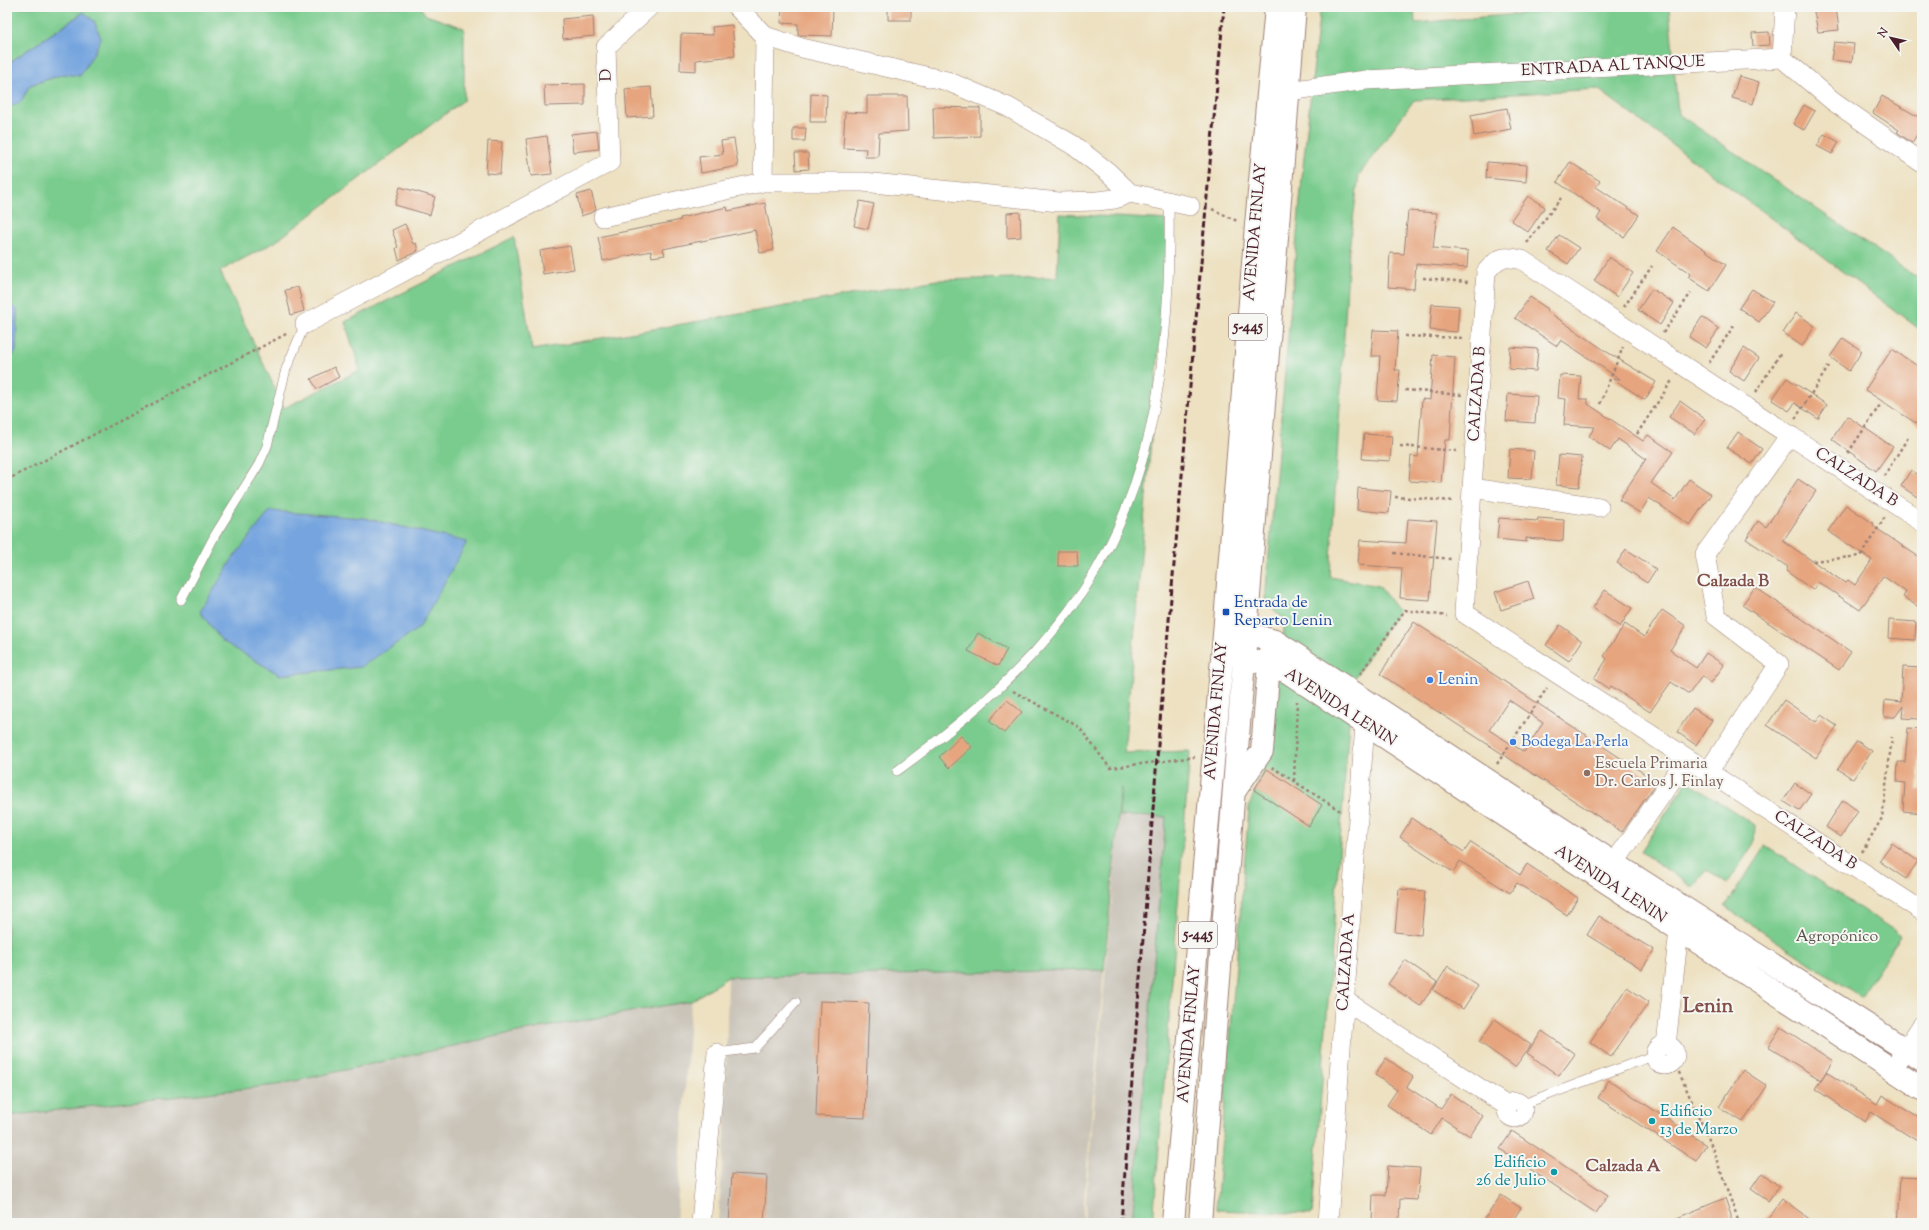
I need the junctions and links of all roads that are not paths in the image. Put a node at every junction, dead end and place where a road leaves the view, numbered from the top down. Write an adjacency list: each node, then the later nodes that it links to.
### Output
1 (649, 7): 15 (street, D)
2 (737, 7): 6 (street)
3 (1276, 7): 8 (main road, AVENIDA FINLAY / 5-445)
4 (1295, 7): 8 (main road, AVENIDA FINLAY / 5-445)
5 (1785, 7): 7 (street)
6 (765, 36): 10 (street); 11 (street)
7 (1782, 58): 8 (street, ENTRADA AL TANQUE); 9 (street)
8 (1278, 93): 21 (main road, AVENIDA FINLAY / 5-445); 23 (main road, AVENIDA FINLAY / 5-445)
9 (1922, 163)
10 (763, 182): 11 (street); 14 (street)
11 (1130, 194): 12 (street)
12 (1169, 203): 13 (street); 29 (lane)
13 (1190, 206)
14 (602, 217)
15 (305, 324): 20 (lane)
16 (1791, 428): 17 (street, CALZADA B); 19 (street, CALZADA B); 30 (street)
17 (1472, 488): 18 (street); 28 (street, CALZADA B)
18 (1599, 506)
19 (1922, 522)
20 (181, 600)
21 (1246, 633): 22 (main road, AVENIDA LENIN); 23 (main road); 24 (main road, AVENIDA FINLAY / 5-445)
22 (1271, 640): 25 (main road); 26 (main road, AVENIDA LENIN)
23 (1223, 647): 24 (main road, AVENIDA LENIN); 45 (main road, AVENIDA FINLAY / 5-445)
24 (1244, 658): 25 (main road, AVENIDA LENIN); 31 (main road, AVENIDA FINLAY / 5-445)
25 (1269, 665): 27 (main road, AVENIDA LENIN); 31 (main road)
26 (1358, 695): 27 (street, CALZADA A); 32 (main road, AVENIDA LENIN)
27 (1365, 724): 32 (main road, AVENIDA LENIN); 35 (street, CALZADA A)
28 (1687, 758): 30 (street, CALZADA B); 32 (street)
29 (897, 771)
30 (1708, 772): 33 (street, CALZADA B)
31 (1234, 792): 46 (main road, AVENIDA FINLAY / 5-445)
32 (1609, 872): 34 (main road, AVENIDA LENIN); 40 (main road, AVENIDA LENIN)
33 (1922, 911)
34 (1679, 931): 39 (street); 41 (main road, AVENIDA LENIN)
35 (1344, 1000): 43 (street); 47 (street, CALZADA A)
36 (796, 1002): 38 (lane)
37 (1922, 1025): 40 (street)
38 (717, 1053): 44 (street)
39 (1665, 1053): 43 (lane)
40 (1914, 1055): 41 (street)
41 (1892, 1070): 42 (main road, AVENIDA LENIN)
42 (1922, 1089)
43 (1514, 1106)
44 (701, 1223)
45 (1173, 1223)
46 (1200, 1223)
47 (1328, 1223)

